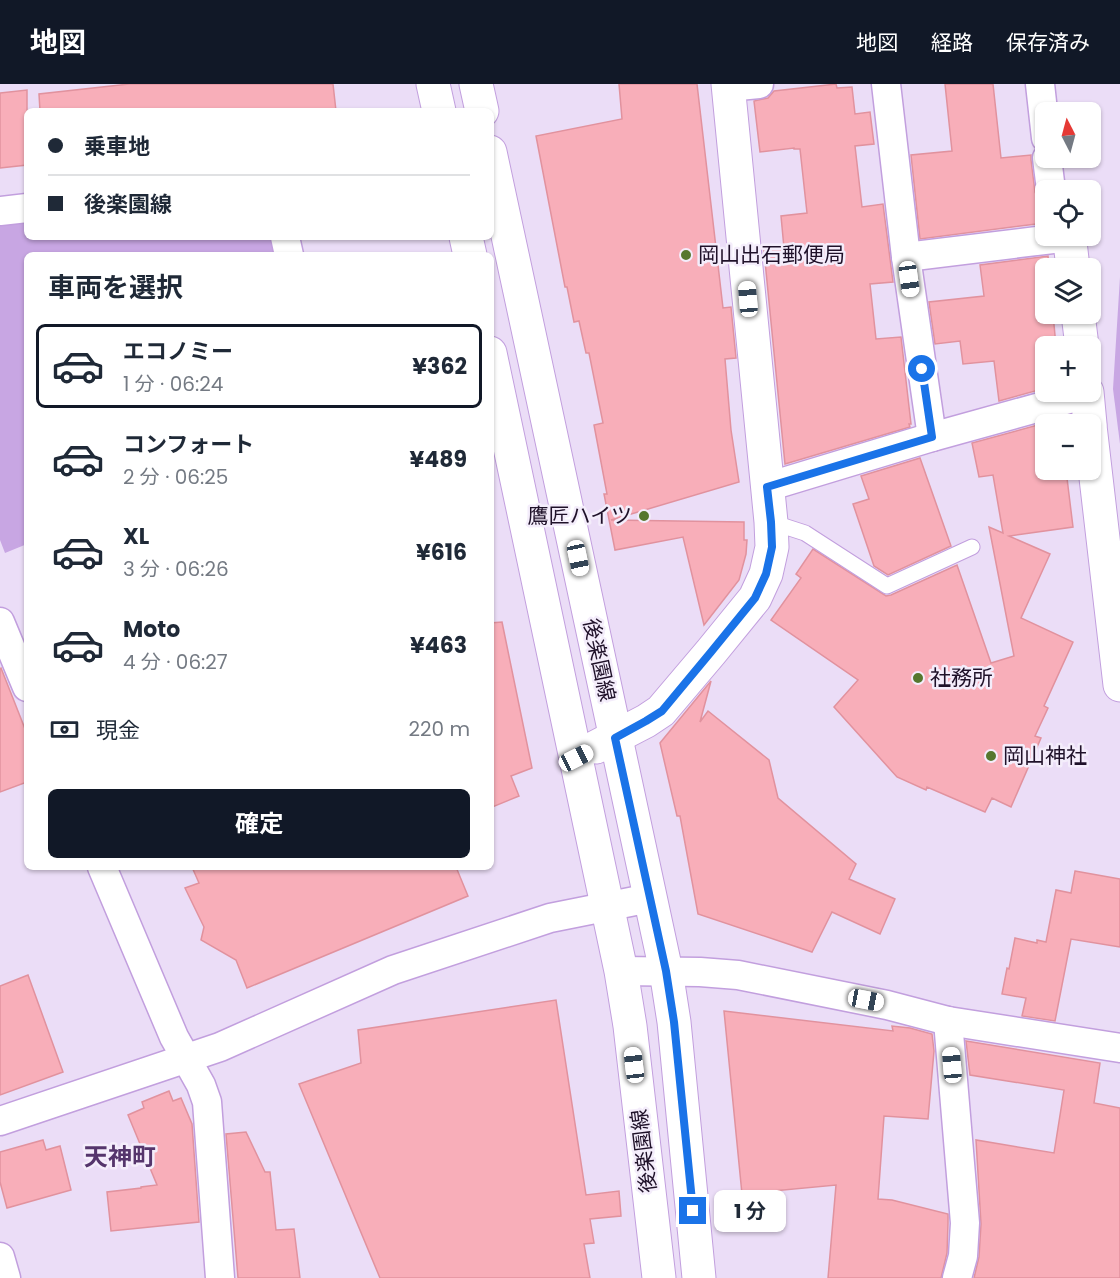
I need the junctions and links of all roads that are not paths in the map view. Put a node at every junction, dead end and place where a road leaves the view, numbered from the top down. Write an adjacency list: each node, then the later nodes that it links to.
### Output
1 (434, 84): 7 (main road)
2 (476, 84): 8 (main road)
3 (885, 84): 13 (street)
4 (1040, 84): 6 (street)
5 (738, 85): 18 (main road)
6 (1042, 102)
7 (438, 108)
8 (481, 108)
9 (494, 171): 24 (main road, 後楽園線)
10 (24, 208): 11 (street)
11 (0, 212)
12 (1066, 246): 13 (street)
13 (906, 257): 17 (street)
14 (494, 388): 16 (main road, 後楽園線)
15 (1089, 409): 17 (street); 23 (main road)
16 (498, 424): 25 (main road, 後楽園線)
17 (932, 437): 18 (street)
18 (767, 487): 19 (main road)
19 (771, 522): 20 (lane); 24 (main road)
20 (972, 548)
21 (1, 626): 22 (street)
22 (24, 680)
23 (1120, 685)
24 (615, 738): 25 (main road); 27 (main road, 後楽園線)
25 (576, 758): 28 (main road, 後楽園線)
26 (103, 870): 33 (street)
27 (650, 898): 28 (street); 30 (main road, 後楽園線)
28 (608, 907): 29 (main road, 後楽園線); 33 (street)
29 (621, 971): 30 (street); 38 (main road, 後楽園線)
30 (666, 971): 31 (street); 39 (main road, 後楽園線)
31 (948, 1021): 32 (street); 40 (street)
32 (1120, 1048)
33 (187, 1058): 34 (street); 37 (street)
34 (0, 1121)
35 (0, 1257): 36 (street)
36 (6, 1278)
37 (220, 1278)
38 (659, 1278)
39 (699, 1278)
40 (957, 1278)

